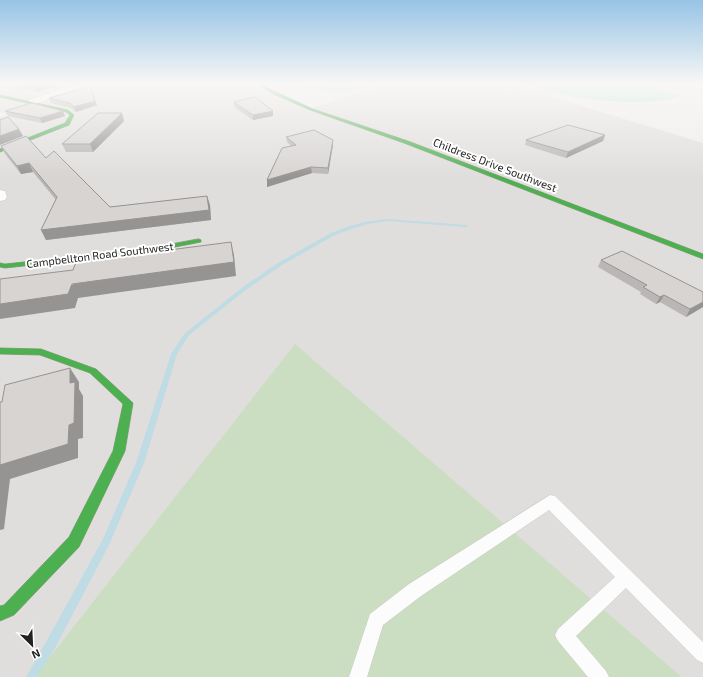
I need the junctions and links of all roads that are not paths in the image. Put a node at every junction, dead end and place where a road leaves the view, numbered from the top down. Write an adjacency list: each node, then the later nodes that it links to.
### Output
1 (71, 115): 3 (street)
2 (326, 115): 7 (street, Childress Drive Southwest)
3 (0, 151)
4 (0, 194): 5 (street)
5 (0, 197)
6 (199, 241): 8 (street, Campbellton Road Southwest)
7 (703, 257)
8 (0, 265)
9 (0, 351): 11 (street)
10 (626, 577): 12 (lane); 13 (lane); 14 (lane)
11 (0, 614)
12 (703, 654)
13 (358, 677)
14 (600, 677)

